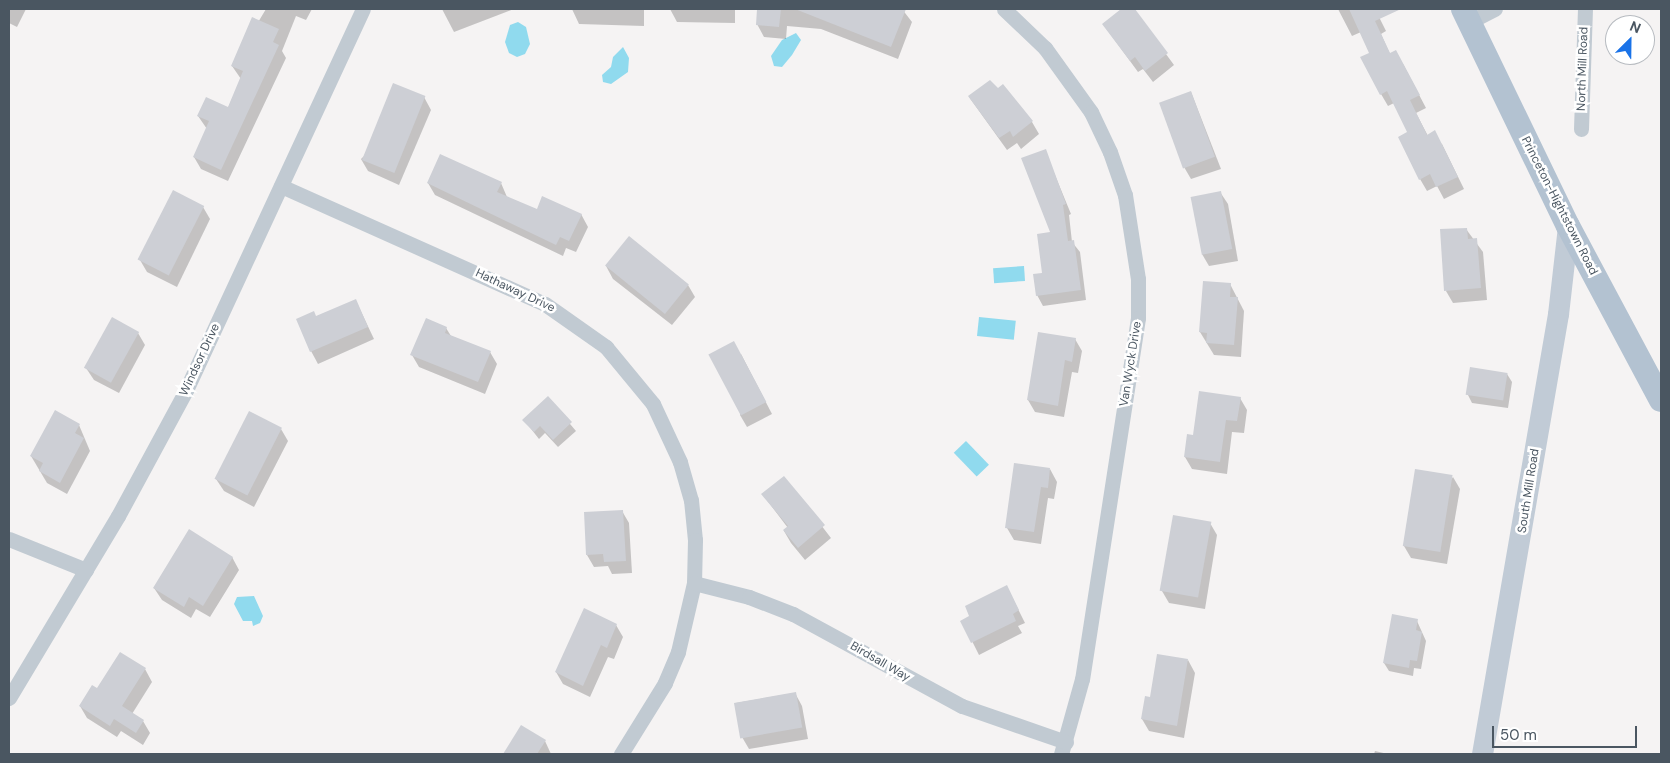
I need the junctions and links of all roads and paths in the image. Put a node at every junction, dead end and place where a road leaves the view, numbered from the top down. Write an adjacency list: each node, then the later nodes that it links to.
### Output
1 (363, 9): 7 (street, Windsor Drive)
2 (1004, 9): 14 (street, Van Wyck Drive)
3 (1495, 9): 5 (street)
4 (1585, 9): 6 (street, North Mill Road)
5 (1466, 15): 8 (main road, Princeton-Hightstown Road)
6 (1581, 129)
7 (281, 186): 11 (street, Windsor Drive); 12 (street, Hathaway Drive)
8 (1568, 226): 9 (main road, Princeton-Hightstown Road); 16 (main road, South Mill Road)
9 (1661, 400)
10 (9, 538): 11 (street)
11 (86, 570): 13 (street, Windsor Drive)
12 (694, 583): 14 (street, Birdsall Way); 15 (street, Hathaway Drive)
13 (9, 698)
14 (1063, 748)
15 (621, 754)
16 (1482, 754)

